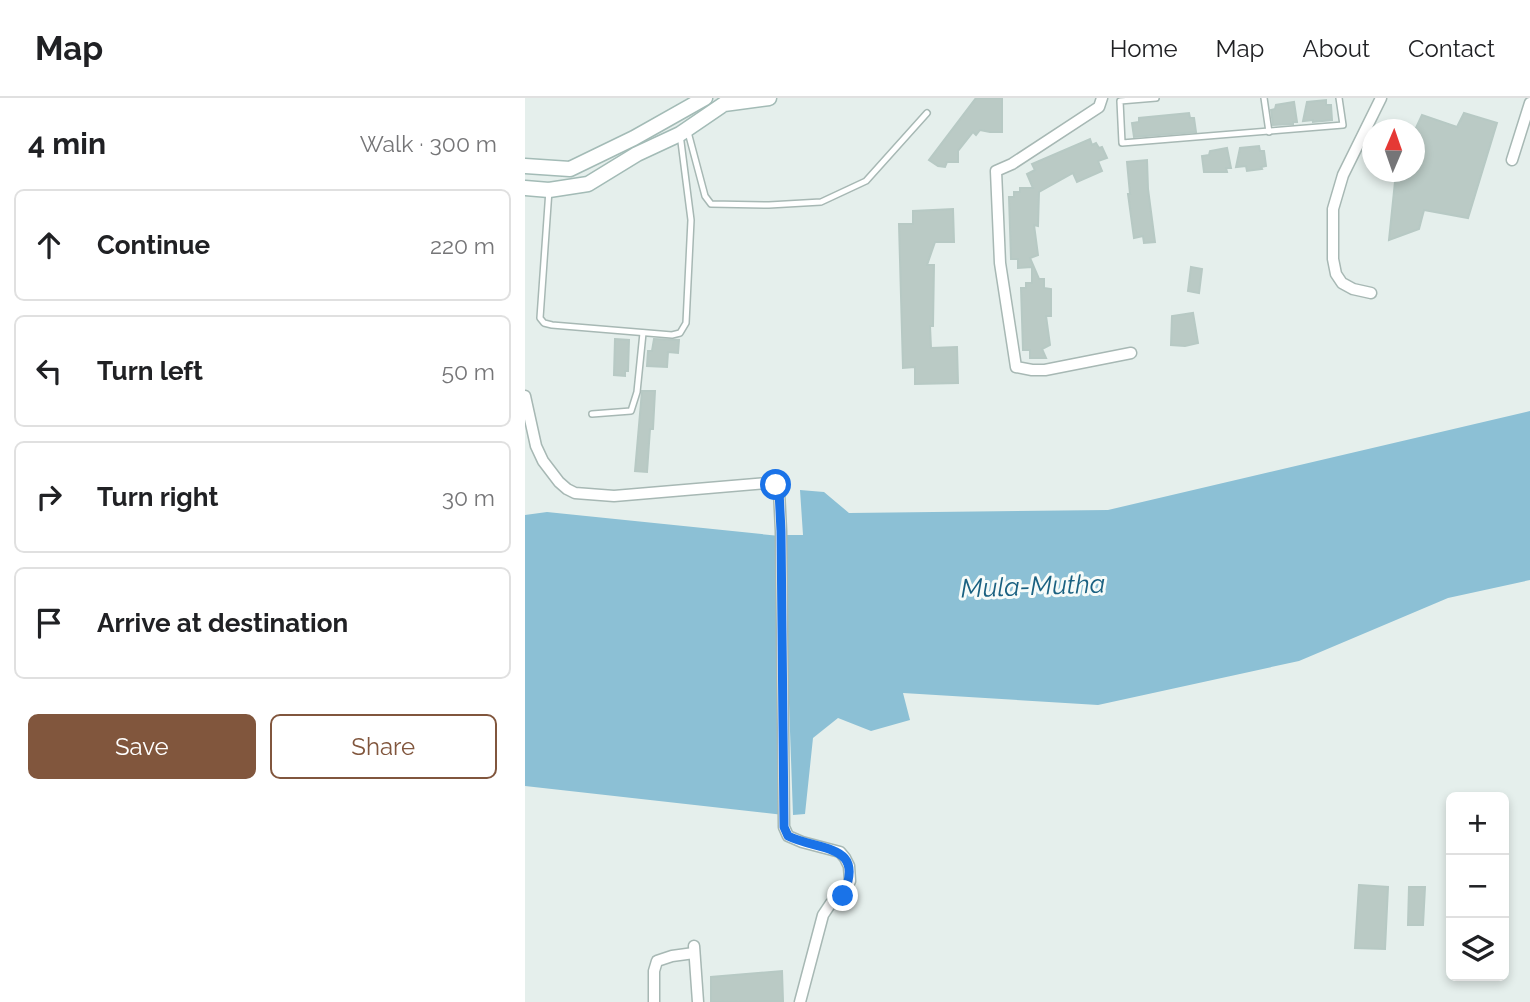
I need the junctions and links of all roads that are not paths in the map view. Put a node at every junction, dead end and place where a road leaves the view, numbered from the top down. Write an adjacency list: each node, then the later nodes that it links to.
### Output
1 (705, 98): 13 (main road)
2 (769, 98): 10 (main road)
3 (1102, 98): 18 (street)
4 (1156, 98): 11 (lane)
5 (1264, 98): 11 (lane)
6 (1339, 98): 11 (lane)
7 (1381, 98): 16 (street)
8 (1530, 103): 12 (street)
9 (927, 113): 10 (lane)
10 (684, 131): 15 (main road); 17 (lane)
11 (1269, 132)
12 (1511, 160)
13 (525, 166)
14 (525, 188): 15 (main road)
15 (549, 190): 17 (lane)
16 (1371, 293)
17 (643, 333): 20 (lane)
18 (1131, 353)
19 (525, 396): 23 (street)
20 (592, 414)
21 (654, 1002): 22 (street)
22 (698, 1002)
23 (800, 1002)

